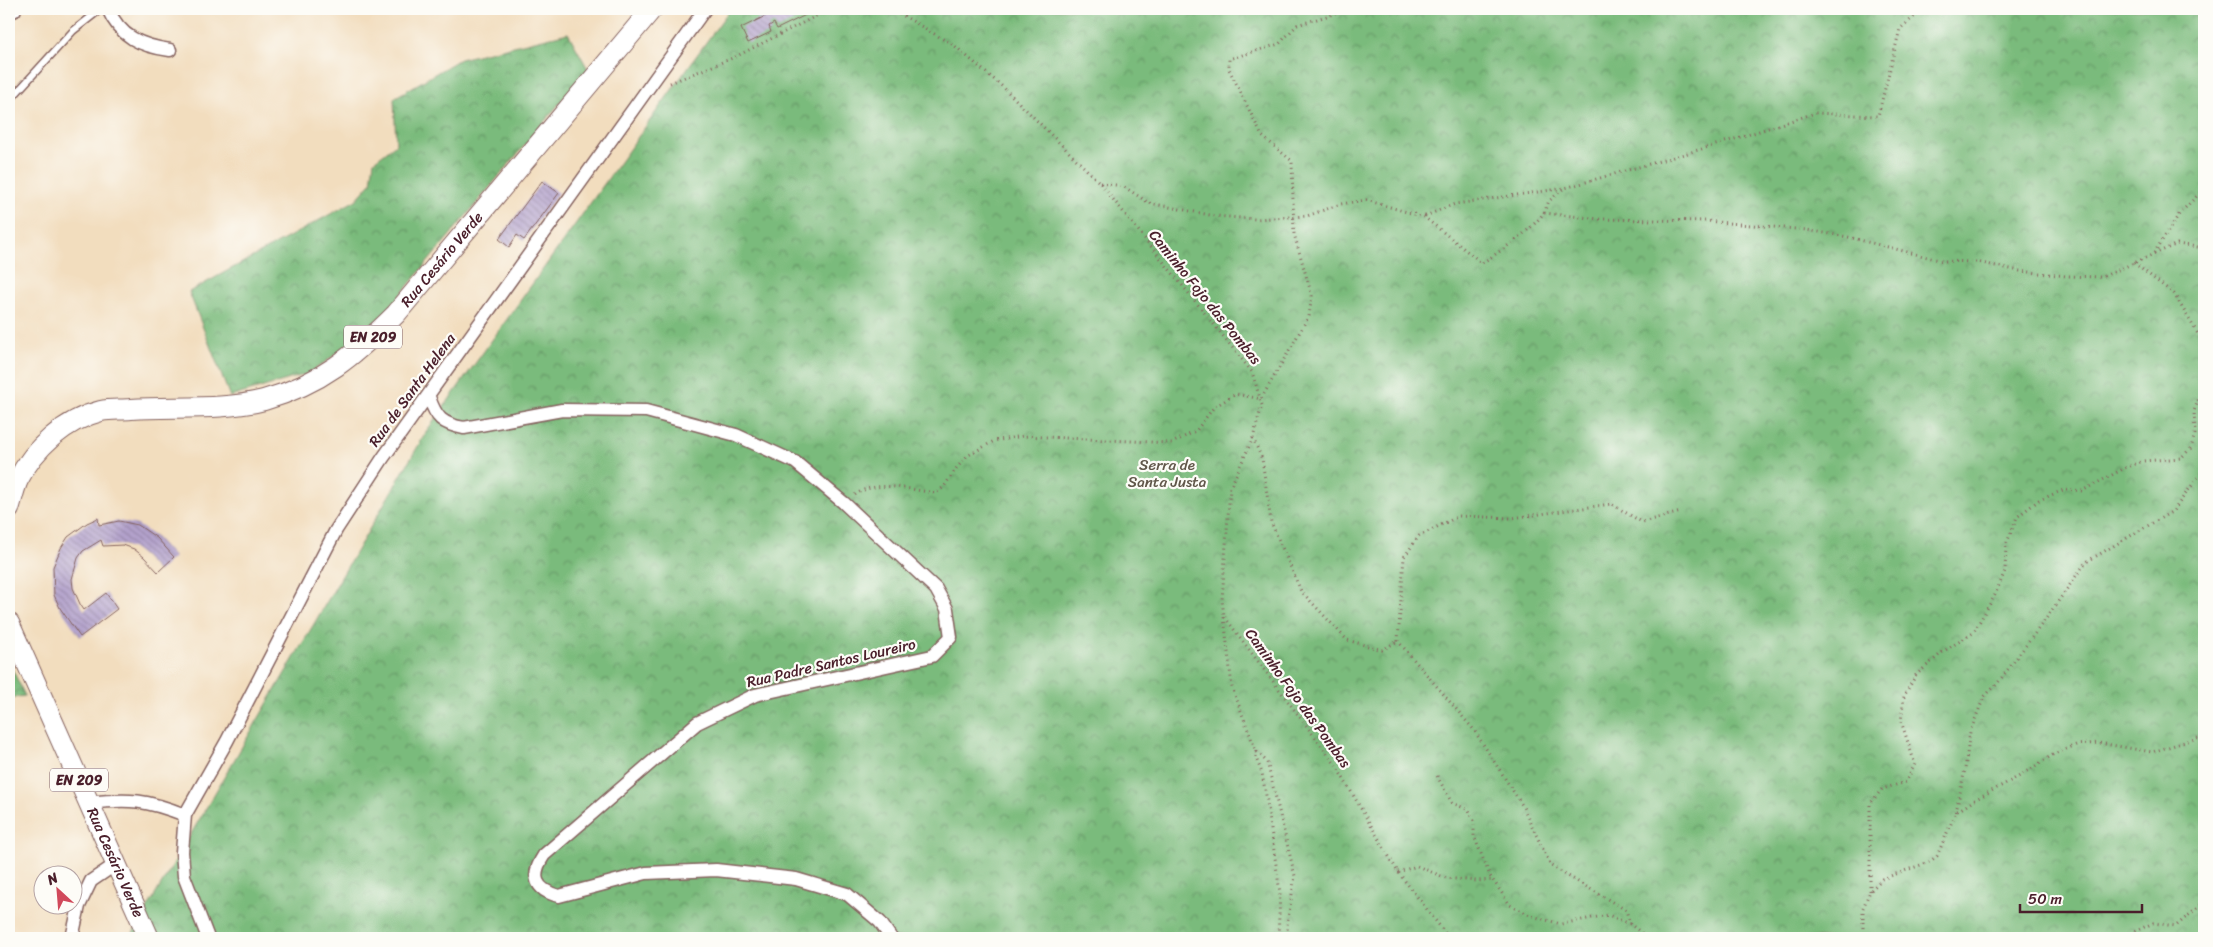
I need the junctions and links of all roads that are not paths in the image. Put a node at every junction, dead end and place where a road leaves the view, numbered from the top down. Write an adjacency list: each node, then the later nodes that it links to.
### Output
1 (13, 9): 6 (street)
2 (101, 9): 8 (lane)
3 (108, 9): 7 (street)
4 (652, 9): 10 (main road, Rua Cesário Verde / EN 209)
5 (705, 9): 9 (street, Rua de Santa Helena)
6 (9, 10)
7 (170, 50)
8 (9, 101)
9 (429, 397): 13 (street, Rua de Santa Helena); 18 (street, Rua Padre Santos Loureiro)
10 (9, 509)
11 (9, 623): 12 (main road, Rua Cesário Verde / EN 209)
12 (89, 802): 13 (street); 14 (main road, Rua Cesário Verde / EN 209)
13 (185, 815): 17 (street, Rua de Santa Helena)
14 (116, 864): 15 (street); 16 (main road, Rua Cesário Verde / EN 209)
15 (72, 938)
16 (149, 938)
17 (208, 938)
18 (892, 938)

